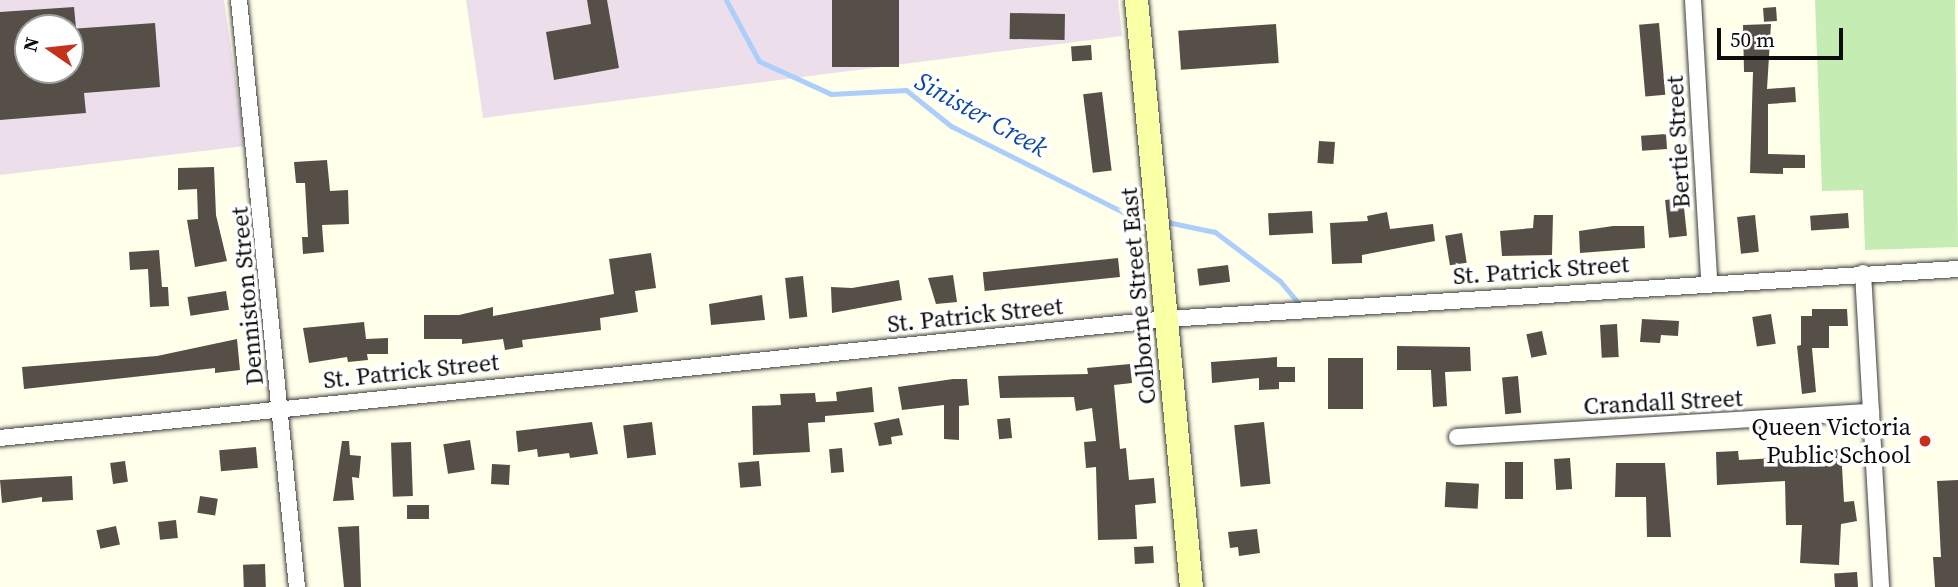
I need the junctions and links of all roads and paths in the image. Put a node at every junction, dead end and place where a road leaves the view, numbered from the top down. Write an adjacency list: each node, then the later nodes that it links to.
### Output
1 (239, 0): 8 (street, Denniston Street)
2 (1136, 0): 7 (main road, Colborne Street East)
3 (1693, 0): 6 (street, Bertie Street)
4 (1958, 269): 5 (street, St. Patrick Street)
5 (1863, 273): 6 (street, St. Patrick Street); 9 (street)
6 (1709, 281): 7 (street, St. Patrick Street)
7 (1167, 319): 8 (street, St. Patrick Street); 13 (main road, Colborne Street East)
8 (280, 406): 10 (street, St. Patrick Street); 12 (street, Denniston Street)
9 (1871, 412): 11 (street, Crandall Street); 14 (street)
10 (0, 438)
11 (1457, 438)
12 (297, 587)
13 (1191, 587)
14 (1881, 587)

